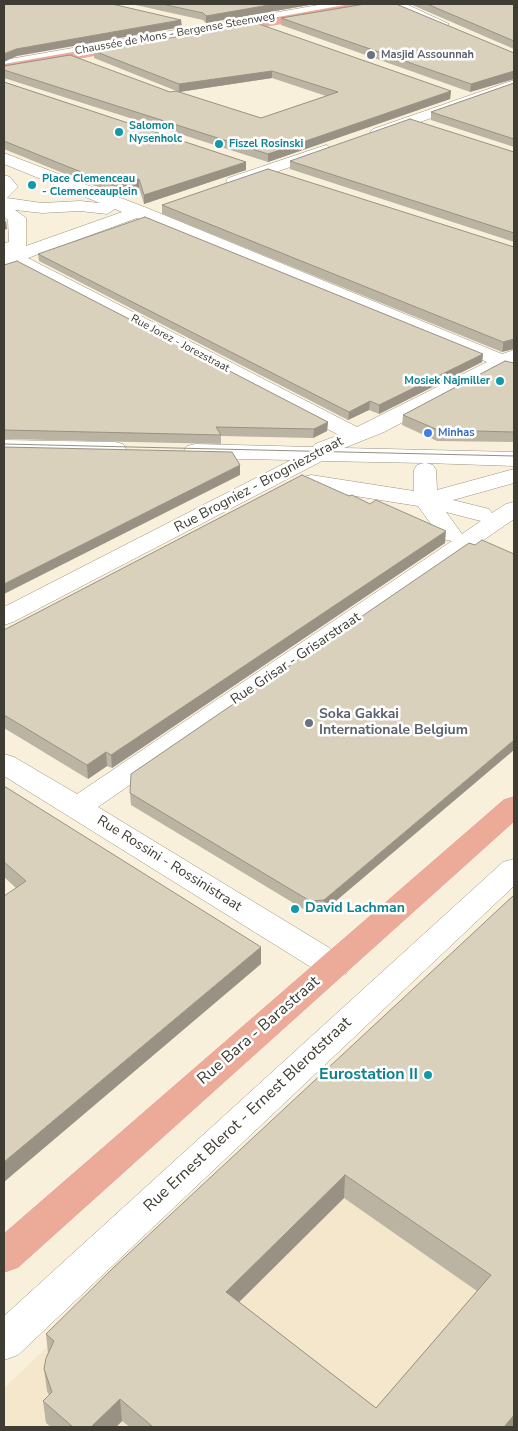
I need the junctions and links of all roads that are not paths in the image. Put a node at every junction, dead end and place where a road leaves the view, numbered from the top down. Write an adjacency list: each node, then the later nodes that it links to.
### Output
1 (345, 4): 7 (street, Chaussée de Mons - Bergense Steenweg)
2 (370, 4): 5 (main road, Chaussée de Mons - Bergense Steenweg)
3 (396, 4): 6 (street)
4 (172, 19): 7 (street)
5 (259, 24): 7 (main road, Chaussée de Mons - Bergense Steenweg); 8 (street)
6 (451, 28)
7 (212, 30): 9 (main road, Chaussée de Mons - Bergense Steenweg); 10 (street, Chaussée de Mons - Bergense Steenweg)
8 (285, 34)
9 (71, 56): 10 (main road, Chaussée de Mons - Bergense Steenweg); 11 (street)
10 (4, 66)
11 (99, 68)
12 (514, 84): 14 (street)
13 (450, 92): 14 (street)
14 (470, 99): 15 (street)
15 (410, 120): 16 (street); 17 (street)
16 (433, 128)
17 (365, 136)
18 (338, 146): 21 (street)
19 (4, 158): 29 (street)
20 (240, 160): 21 (street)
21 (268, 170): 22 (street); 24 (street)
22 (294, 178)
23 (4, 180): 25 (street)
24 (219, 186)
25 (4, 194)
26 (4, 203): 30 (street)
27 (166, 205): 29 (street)
28 (4, 210): 30 (street)
29 (141, 212): 30 (street); 31 (street)
30 (9, 245): 32 (street, Rue Jorez - Jorezstraat)
31 (511, 361): 32 (street, Rue Brogniez - Brogniezstraat)
32 (356, 436): 36 (street, Rue Brogniez - Brogniezstraat)
33 (4, 447): 34 (street)
34 (140, 450)
35 (178, 451): 36 (street)
36 (318, 454): 37 (street); 45 (street, Rue Brogniez - Brogniezstraat)
37 (514, 458)
38 (425, 470): 41 (street)
39 (514, 476): 41 (street)
40 (311, 482): 41 (street)
41 (426, 500): 43 (street); 44 (street)
42 (514, 509): 48 (street, Rue Grisar - Grisarstraat)
43 (481, 514)
44 (450, 534)
45 (4, 617)
46 (4, 763): 48 (street, Rue Rossini - Rossinistraat)
47 (514, 806): 50 (main road, Rue Bara - Barastraat)
48 (77, 808): 50 (street, Rue Rossini - Rossinistraat)
49 (514, 869): 52 (street, Rue Ernest Blerot - Ernest Blerotstraat)
50 (334, 966): 51 (main road, Rue Bara - Barastraat)
51 (4, 1256)
52 (4, 1342)

